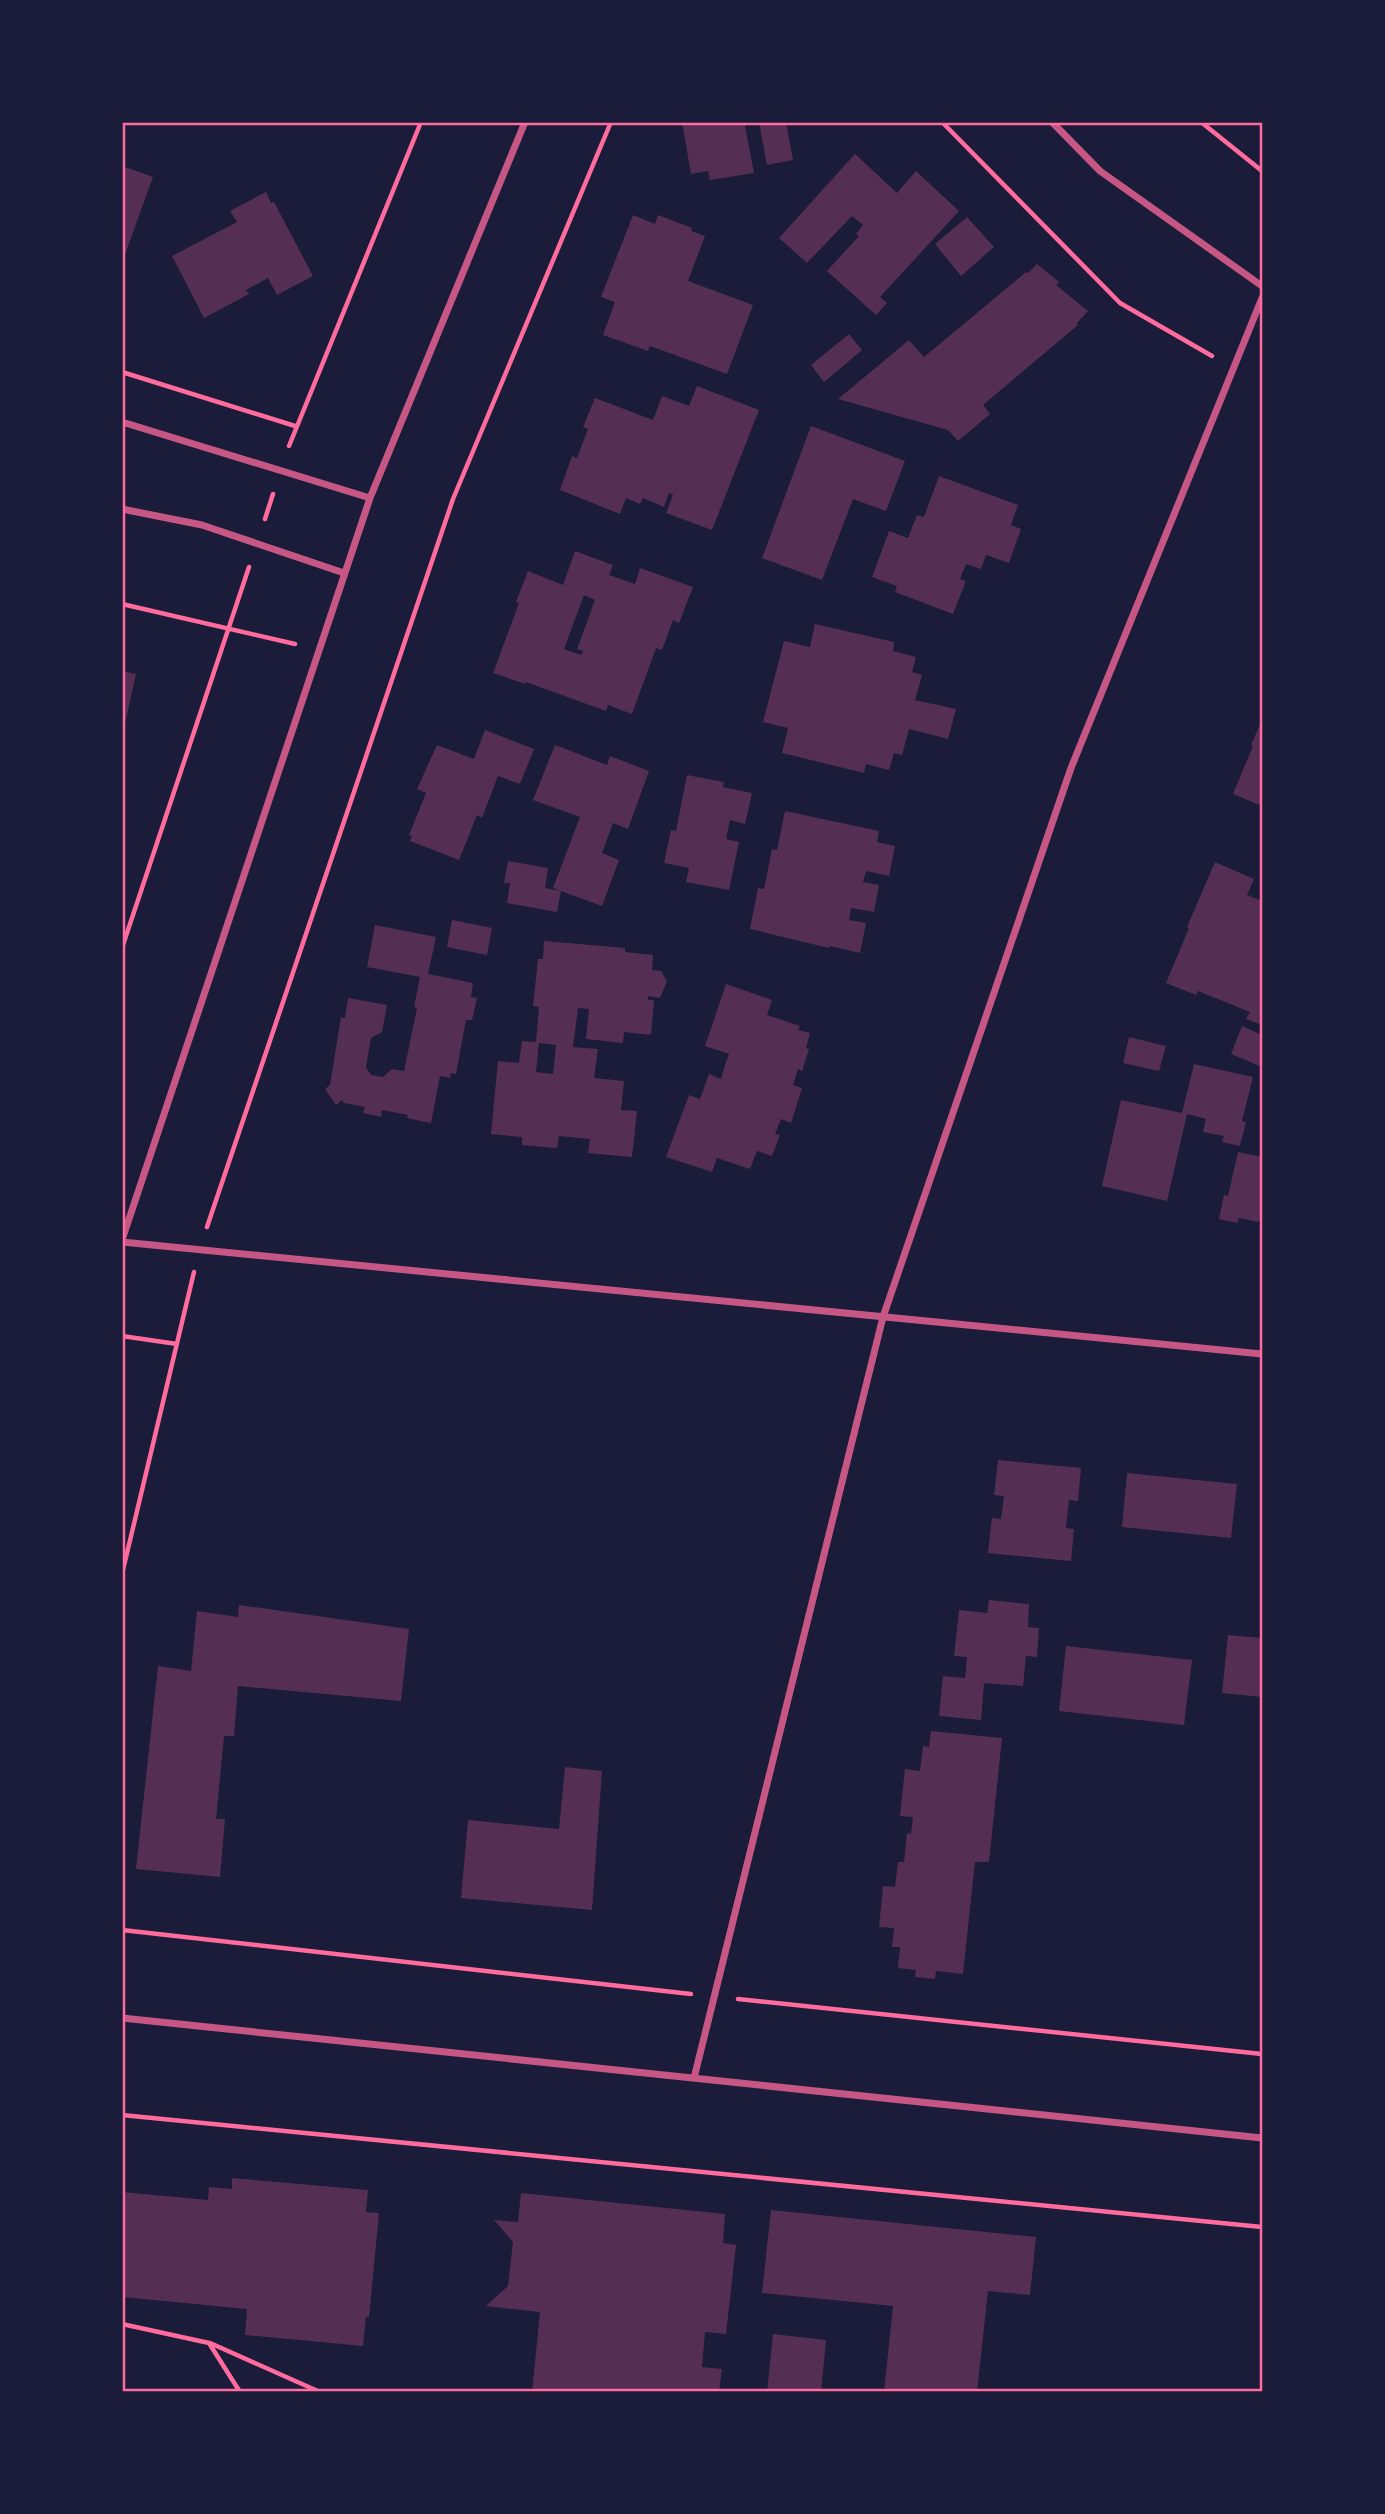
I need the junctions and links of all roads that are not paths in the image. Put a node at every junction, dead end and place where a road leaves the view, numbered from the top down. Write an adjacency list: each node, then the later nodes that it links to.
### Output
1 (525, 122): 6 (street)
2 (1052, 122): 3 (street)
3 (1262, 286)
4 (1262, 298): 10 (street)
5 (122, 422): 6 (street)
6 (370, 498): 8 (street)
7 (122, 509): 8 (street)
8 (344, 573): 9 (street)
9 (122, 1241): 10 (street)
10 (883, 1317): 11 (street); 13 (street)
11 (1262, 1354)
12 (122, 2018): 13 (street)
13 (694, 2078): 14 (street)
14 (1262, 2138)

